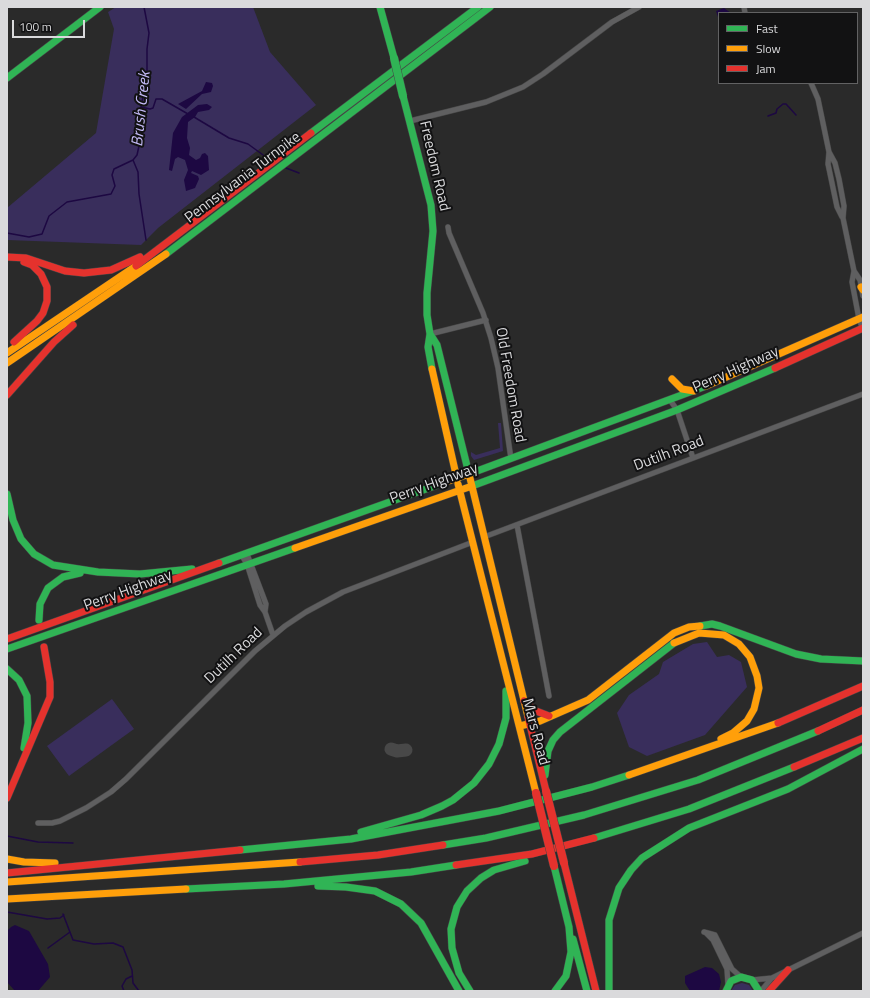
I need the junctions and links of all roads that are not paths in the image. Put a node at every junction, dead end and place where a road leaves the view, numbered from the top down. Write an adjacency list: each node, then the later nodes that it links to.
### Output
1 (380, 7): 8 (main road, Freedom Road, bridge)
2 (478, 7): 10 (main road, Pennsylvania Turnpike)
3 (490, 7): 14 (main road, Pennsylvania Turnpike)
4 (639, 7): 8 (street)
5 (98, 8): 6 (main road)
6 (7, 78)
7 (811, 84): 13 (street)
8 (410, 121): 20 (main road, Freedom Road)
9 (448, 226): 17 (street, Old Freedom Road)
10 (169, 241): 11 (main road); 22 (main road, Pennsylvania Turnpike)
11 (7, 257)
12 (7, 261): 21 (main road)
13 (854, 271): 15 (street); 18 (street)
14 (119, 287): 23 (main road, Pennsylvania Turnpike); 27 (main road)
15 (862, 289): 16 (street)
16 (863, 296)
17 (486, 320): 20 (street); 31 (street, Old Freedom Road)
18 (862, 324): 19 (street); 25 (main road, Perry Highway); 29 (main road, Perry Highway)
19 (863, 331)
20 (430, 334): 32 (main road, Freedom Road); 33 (main road, Freedom Road)
21 (7, 347)
22 (7, 353)
23 (7, 363)
24 (672, 379): 25 (main road)
25 (694, 391): 28 (main road, Perry Highway)
26 (863, 394): 30 (street, Dutilh Road)
27 (7, 395)
28 (673, 399): 29 (street); 31 (main road, Perry Highway)
29 (677, 410): 30 (street); 34 (main road, Perry Highway)
30 (693, 458): 37 (street, Dutilh Road)
31 (511, 459): 32 (main road, Perry Highway)
32 (468, 474): 33 (main road, Perry Highway); 34 (main road, Freedom Road)
33 (457, 479): 35 (main road, Mars Road); 40 (main road, Perry Highway)
34 (472, 486): 35 (main road, Perry Highway); 38 (main road, Mars Road)
35 (460, 490): 39 (main road, Mars Road); 41 (main road, Perry Highway)
36 (7, 494): 43 (main road)
37 (517, 525): 38 (street, Dutilh Road); 53 (street, Mars Road)
38 (484, 537): 54 (main road, Mars Road)
39 (473, 542): 45 (street, Dutilh Road); 51 (main road, Mars Road)
40 (244, 555): 41 (street); 42 (main road, Perry Highway)
41 (249, 563): 45 (street); 48 (main road, Perry Highway)
42 (218, 564): 43 (main road); 46 (main road, Perry Highway)
43 (98, 572): 44 (main road)
44 (39, 620)
45 (273, 635): 65 (street, Dutilh Road)
46 (7, 639)
47 (44, 647): 62 (main road)
48 (7, 649)
49 (863, 661): 56 (main road)
50 (7, 669): 62 (main road)
51 (506, 676): 58 (main road, Mars Road); 67 (main road)
52 (863, 686): 61 (main road)
53 (549, 696)
54 (524, 701): 56 (main road); 57 (main road, Mars Road)
55 (863, 710): 71 (main road)
56 (549, 716): 57 (main road)
57 (530, 724): 58 (main road); 63 (main road, Mars Road)
58 (520, 726): 74 (main road, Mars Road, bridge)
59 (863, 738): 66 (main road)
60 (863, 749): 86 (main road)
61 (665, 764): 63 (main road); 67 (main road)
62 (17, 774): 64 (main road)
63 (545, 787): 85 (main road, Mars Road, bridge)
64 (7, 798)
65 (38, 823)
66 (592, 839): 72 (main road); 82 (main road)
67 (319, 842): 69 (main road)
68 (7, 859): 69 (main road)
69 (116, 862): 70 (main road)
70 (7, 873)
71 (7, 882)
72 (284, 884): 73 (main road); 81 (main road)
73 (7, 899)
74 (569, 927): 83 (main road); 84 (main road, Mars Road)
75 (863, 933): 76 (street)
76 (788, 970): 78 (street); 88 (main road)
77 (741, 977): 79 (main road); 80 (main road); 80 (street)
78 (772, 978): 79 (street); 87 (street)
79 (752, 980): 87 (main road)
80 (727, 988)
81 (459, 991)
82 (470, 991)
83 (555, 991)
84 (587, 991)
85 (596, 991)
86 (609, 991)
87 (760, 991)
88 (769, 991)

